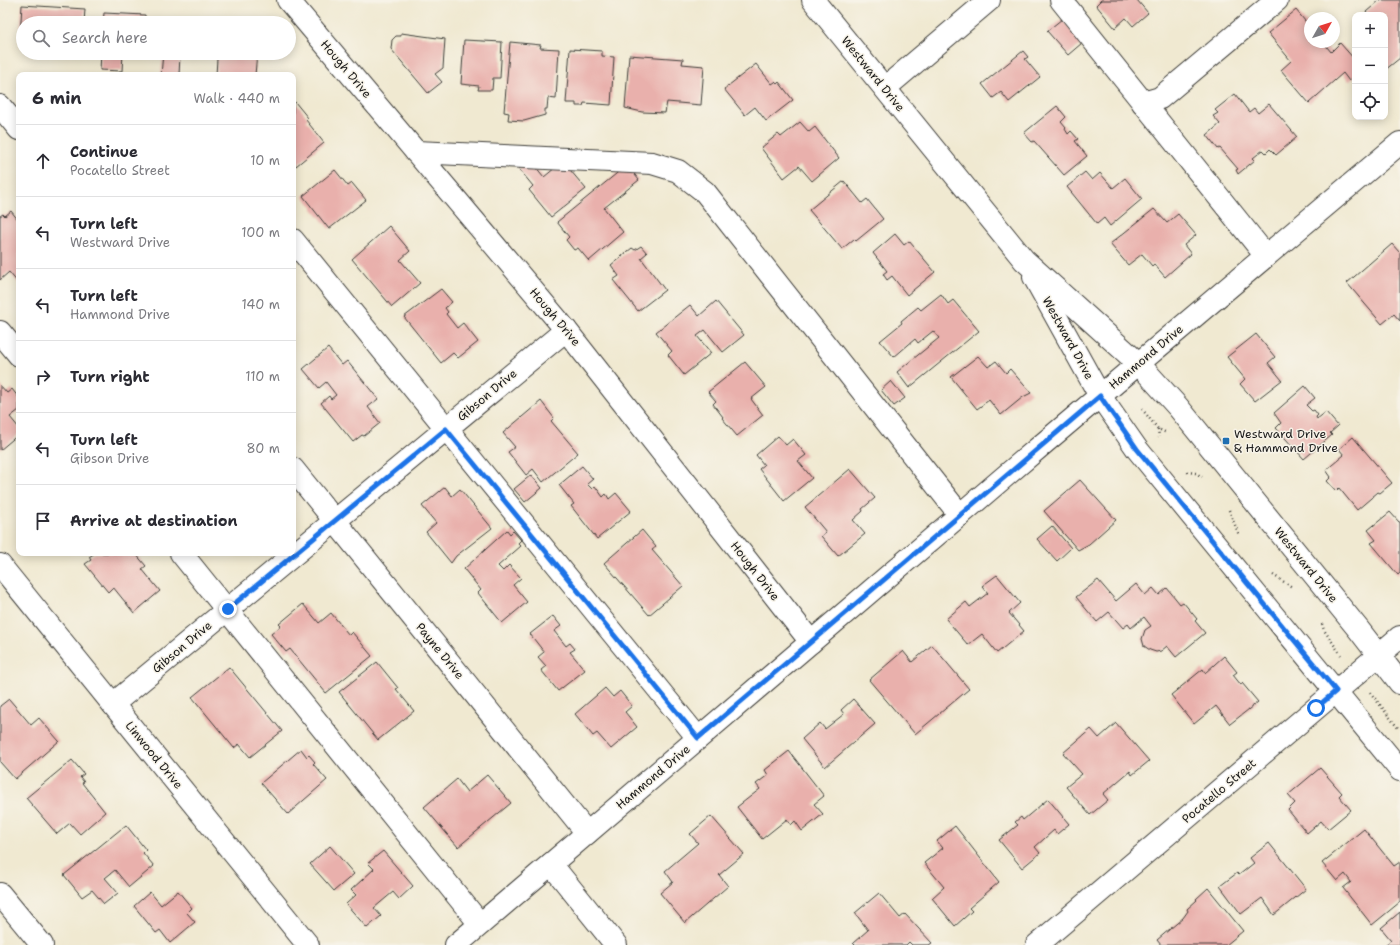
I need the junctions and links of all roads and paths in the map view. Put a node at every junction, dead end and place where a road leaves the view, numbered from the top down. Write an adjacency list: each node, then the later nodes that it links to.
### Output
1 (288, 0): 9 (street, Hough Drive)
2 (813, 0): 6 (street, Westward Drive)
3 (989, 0): 6 (street)
4 (1061, 0): 7 (street)
5 (1277, 0): 7 (street)
6 (885, 88): 12 (street, Westward Drive)
7 (1143, 103): 11 (street)
8 (1400, 143): 11 (street, Hammond Drive)
9 (416, 152): 13 (street, Hough Drive); 27 (street)
10 (296, 244): 21 (street)
11 (1266, 256): 16 (street, Hammond Drive)
12 (1024, 260): 16 (street, Westward Drive); 17 (street, Westward Drive)
13 (566, 330): 21 (street, Gibson Drive); 39 (street, Hough Drive)
14 (0, 332): 15 (street)
15 (16, 351)
16 (1139, 364): 17 (street, Hammond Drive); 40 (street, Westward Drive)
17 (1100, 396): 27 (street, Hammond Drive); 44 (street, Westward Drive)
18 (1147, 405): 19 (path)
19 (1142, 409): 20 (path); 22 (path)
20 (1136, 414)
21 (446, 429): 28 (street, Gibson Drive); 47 (street)
22 (1158, 429)
23 (296, 473): 28 (street, Payne Drive)
24 (1196, 473): 25 (path)
25 (1205, 479)
26 (1228, 506): 29 (path)
27 (960, 514): 39 (street, Hammond Drive)
28 (334, 521): 30 (street, Gibson Drive); 49 (street, Payne Drive)
29 (1241, 538)
30 (296, 553)
31 (184, 556): 36 (street)
32 (292, 556): 36 (street, Gibson Drive)
33 (0, 565): 45 (street, Linwood Drive)
34 (1271, 574): 35 (path)
35 (1297, 590)
36 (228, 609): 45 (street, Gibson Drive); 52 (street)
37 (1320, 619): 41 (path)
38 (1400, 637): 40 (street, Pocatello Street)
39 (811, 642): 47 (street, Hammond Drive)
40 (1378, 656): 42 (street, Westward Drive); 44 (street, Pocatello Street)
41 (1345, 660)
42 (1400, 683)
43 (1366, 687): 46 (path)
44 (1336, 691): 48 (street, Westward Drive); 57 (street, Pocatello Street)
45 (113, 704): 54 (street, Linwood Drive)
46 (1398, 726)
47 (698, 738): 49 (street, Hammond Drive)
48 (1400, 770)
49 (587, 833): 50 (street, Hammond Drive)
50 (551, 864): 52 (street, Hammond Drive); 56 (street)
51 (0, 894): 53 (street)
52 (480, 924): 55 (street, Hammond Drive)
53 (42, 945)
54 (308, 945)
55 (456, 945)
56 (616, 945)
57 (1037, 945)

